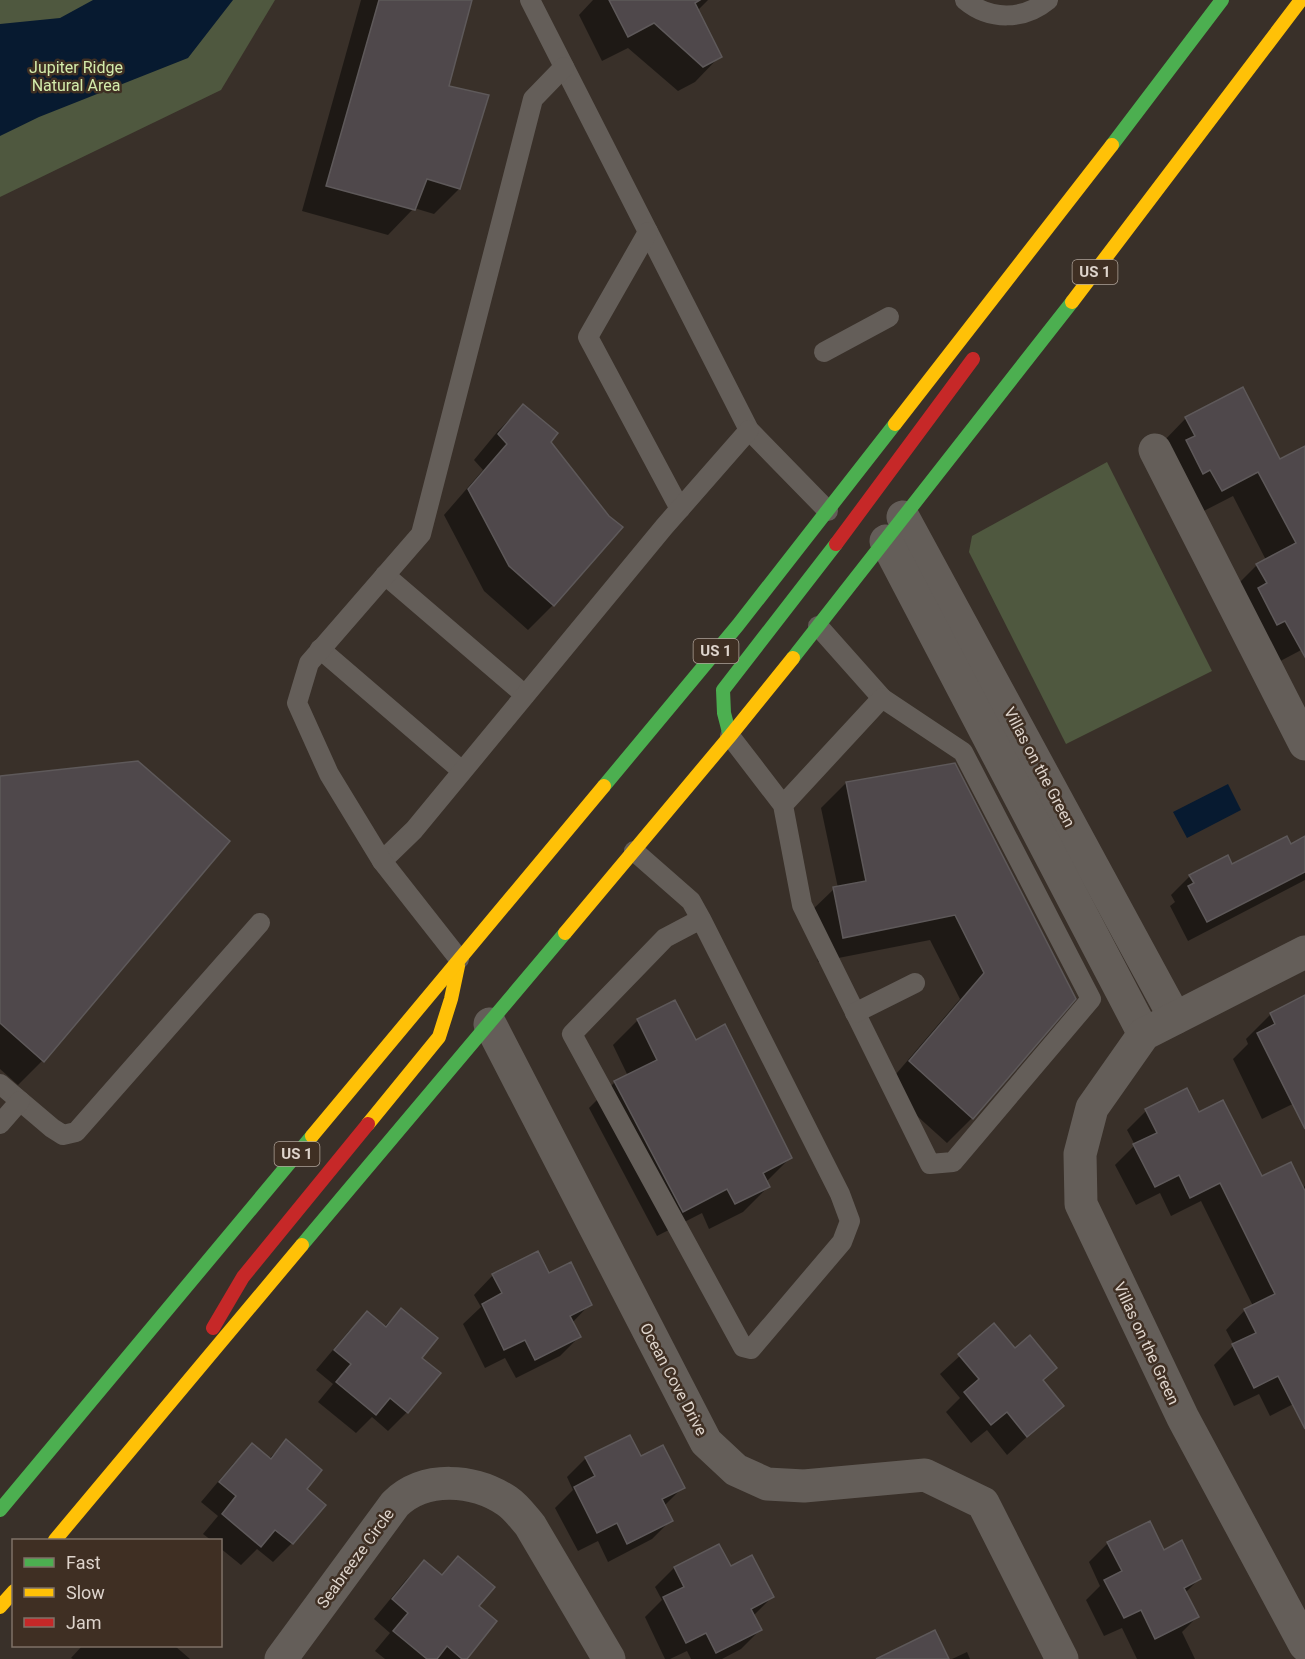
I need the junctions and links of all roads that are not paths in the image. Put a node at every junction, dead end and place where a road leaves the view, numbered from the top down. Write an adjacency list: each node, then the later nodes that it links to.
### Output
1 (530, 0): 6 (lane)
2 (965, 0): 3 (lane)
3 (1048, 0)
4 (1222, 0): 8 (main road, US 1)
5 (1301, 0): 17 (main road, US 1)
6 (564, 67): 7 (lane); 18 (lane)
7 (648, 232): 13 (lane); 15 (lane)
8 (1003, 286): 10 (main road); 16 (main road, US 1)
9 (889, 316): 12 (lane)
10 (988, 328)
11 (980, 350): 23 (main road)
12 (824, 352)
13 (749, 430): 15 (lane); 16 (lane)
14 (1155, 450): 24 (street)
15 (680, 509): 21 (lane)
16 (828, 511): 32 (main road, US 1)
17 (895, 529): 19 (main road, US 1); 35 (street, Villas on the Green); 37 (street, Villas on the Green)
18 (386, 574): 20 (lane); 21 (lane)
19 (818, 626): 22 (lane); 23 (main road, US 1)
20 (320, 650): 25 (lane); 28 (lane)
21 (525, 695): 25 (lane)
22 (882, 698): 26 (lane); 34 (lane)
23 (730, 736): 26 (lane); 27 (main road, US 1)
24 (1305, 744)
25 (462, 771): 28 (lane)
26 (783, 805): 34 (lane)
27 (634, 851): 29 (lane); 36 (main road, US 1)
28 (382, 861): 32 (lane)
29 (700, 919): 29 (lane)
30 (260, 923): 39 (lane)
31 (1305, 952): 35 (street, Villas on the Green)
32 (459, 959): 41 (main road); 42 (main road, US 1)
33 (915, 983): 34 (lane)
34 (855, 1013)
35 (1175, 1018): 37 (street, Villas on the Green)
36 (490, 1024): 41 (main road, US 1); 49 (street, Ocean Cove Drive)
37 (1144, 1034): 46 (street, Villas on the Green)
38 (0, 1084): 39 (lane)
39 (20, 1101): 40 (lane)
40 (0, 1124)
41 (166, 1407): 43 (main road, US 1)
42 (0, 1510)
43 (56, 1539)
44 (12, 1593): 45 (main road)
45 (0, 1607)
46 (1305, 1645)
47 (280, 1659): 48 (street, Seabreeze Circle)
48 (609, 1659)
49 (1062, 1659)

